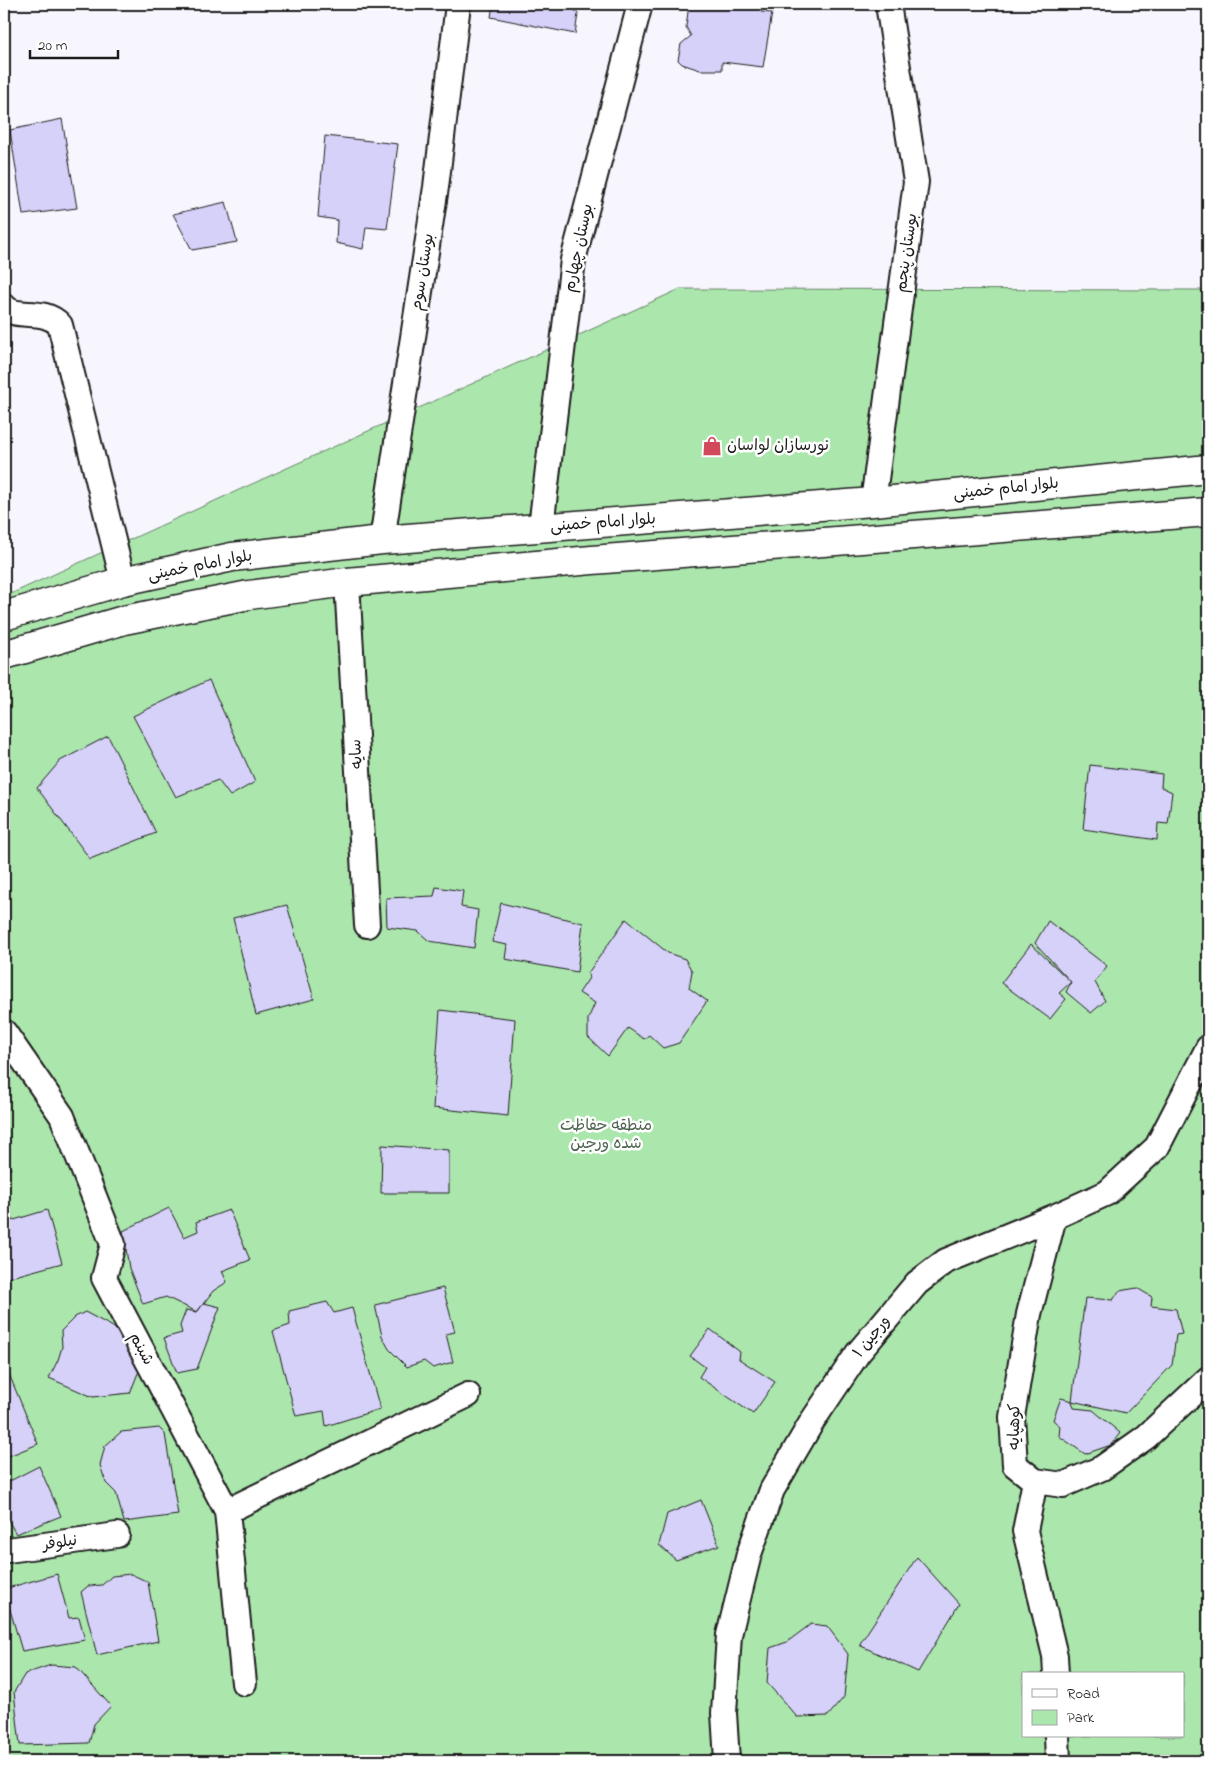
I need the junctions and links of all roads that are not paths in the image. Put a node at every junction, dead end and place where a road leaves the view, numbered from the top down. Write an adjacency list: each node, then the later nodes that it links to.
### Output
1 (458, 4): 9 (street, بوستان سوم)
2 (640, 4): 8 (street, بوستان چهارم)
3 (888, 4): 6 (street, بوستان پنجم)
4 (4, 306): 10 (street)
5 (1208, 469): 6 (main road, بلوار امام خمینی)
6 (873, 502): 8 (main road, بلوار امام خمینی)
7 (1208, 512): 11 (main road)
8 (541, 527): 9 (main road, بلوار امام خمینی)
9 (382, 540): 10 (main road, بلوار امام خمینی)
10 (123, 581): 12 (main road, بلوار امام خمینی)
11 (347, 582): 13 (main road); 14 (street, سایه)
12 (4, 616)
13 (4, 654)
14 (367, 925)
15 (4, 1032): 21 (street, شبنم)
16 (1208, 1048): 17 (street, ورجین ۱)
17 (1054, 1217): 20 (street, کوهپایه); 27 (street, ورجین ۱)
18 (1208, 1378): 20 (street)
19 (468, 1395): 21 (street)
20 (1035, 1481): 24 (street)
21 (227, 1512): 25 (street, شبنم)
22 (117, 1535): 23 (street, نیلوفر)
23 (4, 1549)
24 (1056, 1672)
25 (244, 1683)
26 (1057, 1738): 28 (street)
27 (727, 1761)
28 (1058, 1761)

